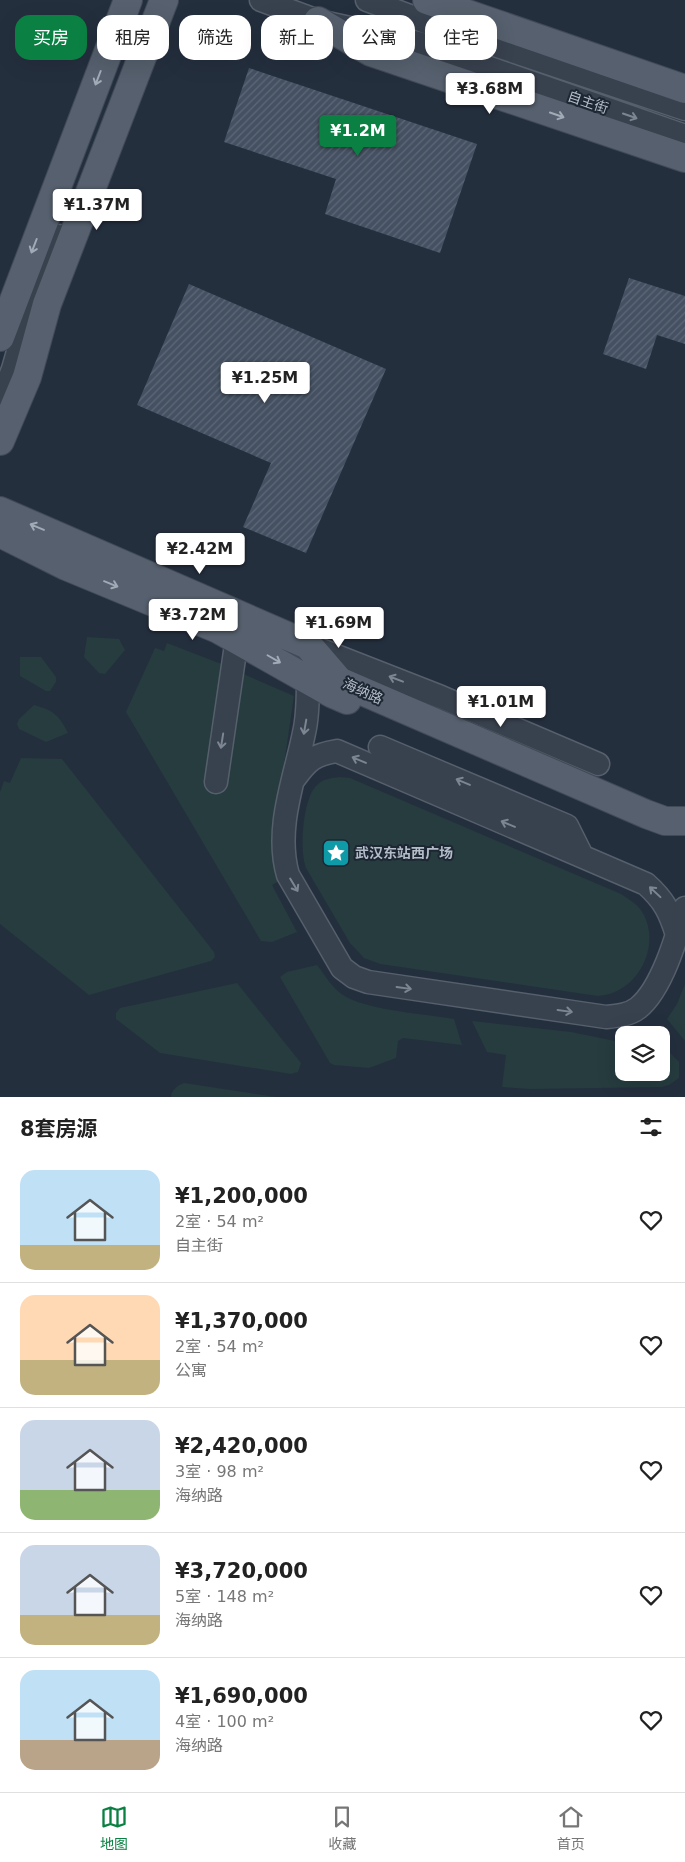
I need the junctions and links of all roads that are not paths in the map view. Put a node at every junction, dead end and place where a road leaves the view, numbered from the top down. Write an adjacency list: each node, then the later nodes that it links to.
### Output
1 (128, 0): 15 (main road, one-way to 15)
2 (152, 0): 16 (street)
3 (164, 0): 17 (main road)
4 (261, 0): 8 (street, 自主街)
5 (368, 0): 7 (street, 自主街)
6 (388, 0): 7 (street)
7 (425, 10): 11 (main road); 12 (street, 自主街)
8 (302, 15)
9 (333, 24): 13 (street, 自主街, one-way to 13)
10 (333, 30): 14 (main road, one-way to 14)
11 (685, 89)
12 (685, 109)
13 (685, 136)
14 (685, 158)
15 (0, 337)
16 (0, 403)
17 (0, 441)
18 (0, 511): 21 (main road, 海纳路, one-way to 18)
19 (0, 533): 20 (main road, 海纳路, one-way to 20)
20 (237, 638): 22 (main road, 海纳路, one-way to 22); 26 (street, one-way to 26)
21 (308, 645): 24 (street, one-way to 21); 27 (main road, 海纳路)
22 (308, 679): 25 (street, one-way to 25); 27 (main road, 海纳路)
23 (380, 747): 28 (street, one-way to 23)
24 (598, 764)
25 (293, 780): 28 (street, one-way to 25); 30 (street, one-way to 30)
26 (216, 782)
27 (684, 828)
28 (582, 856): 30 (street, one-way to 28)
29 (685, 908): 30 (street)
30 (678, 935)

